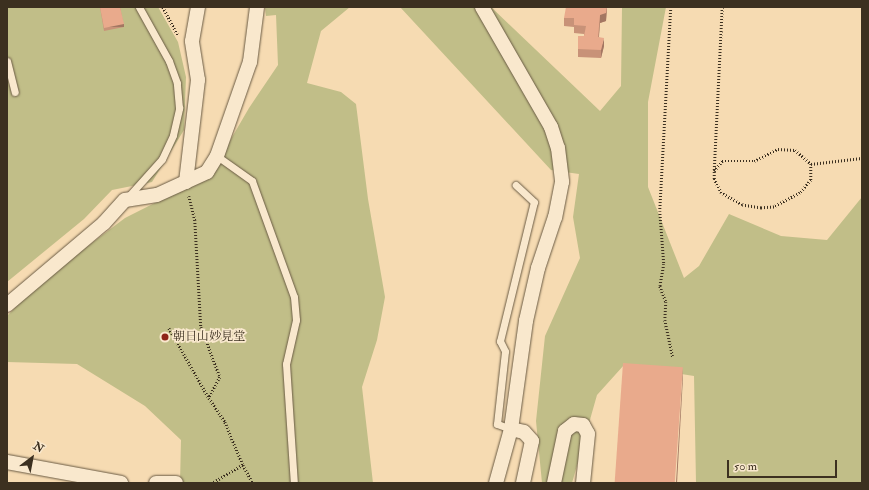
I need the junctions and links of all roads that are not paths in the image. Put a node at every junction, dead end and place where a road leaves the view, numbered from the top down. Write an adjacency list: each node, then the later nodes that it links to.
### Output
1 (138, 7): 10 (lane)
2 (198, 7): 8 (street)
3 (257, 7): 7 (street)
4 (482, 7): 12 (street)
5 (7, 61): 6 (lane)
6 (15, 92)
7 (217, 156): 8 (street); 17 (lane)
8 (186, 182): 10 (street)
9 (516, 185): 12 (lane)
10 (126, 200): 11 (street)
11 (7, 306)
12 (511, 429): 18 (street); 19 (street)
13 (7, 462): 14 (street)
14 (121, 483)
15 (156, 483): 16 (street)
16 (176, 483)
17 (294, 483)
18 (496, 483)
19 (523, 483)
20 (554, 483): 21 (street)
21 (583, 483)

